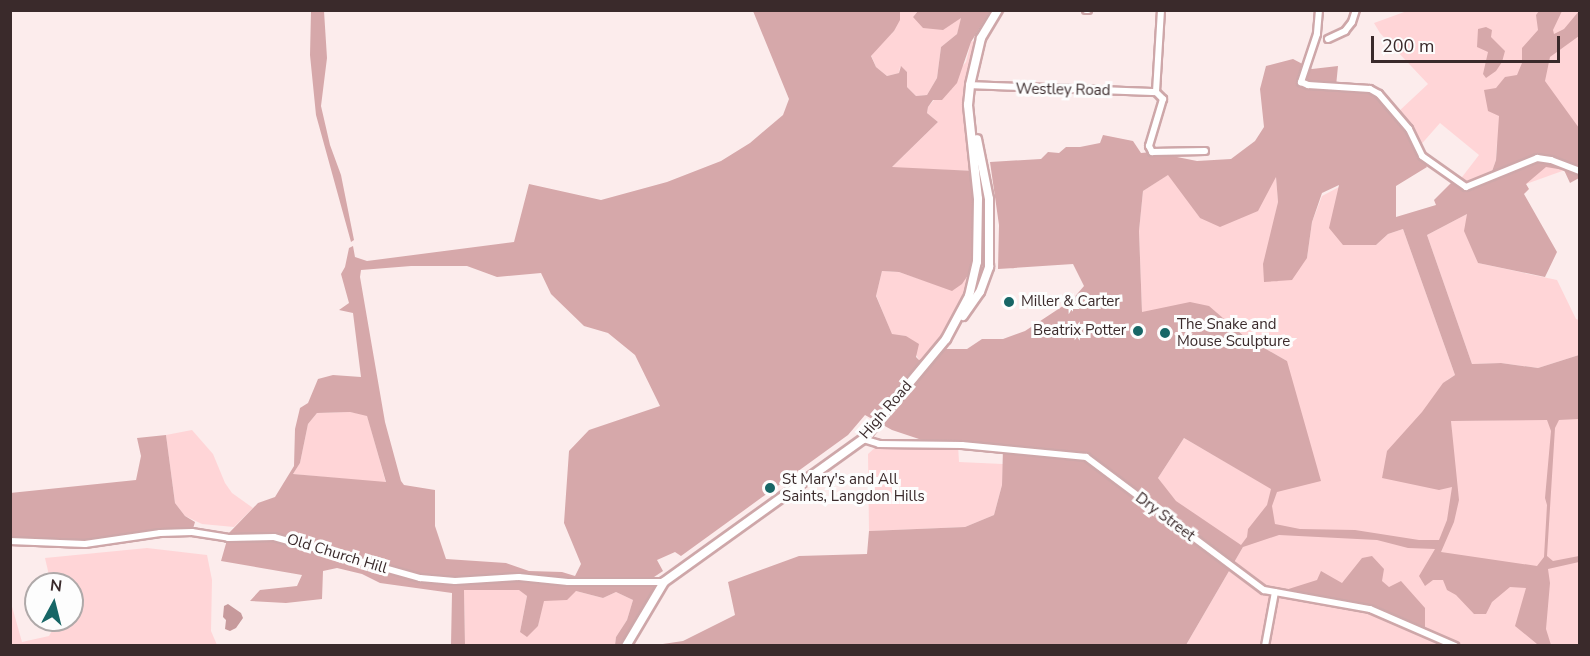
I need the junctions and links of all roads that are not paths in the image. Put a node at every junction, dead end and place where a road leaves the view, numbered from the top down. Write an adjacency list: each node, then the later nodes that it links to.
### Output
1 (998, 10): 6 (main road, High Road)
2 (1161, 10): 7 (street)
3 (1319, 10): 9 (street)
4 (1356, 10): 5 (street)
5 (1328, 39)
6 (970, 85): 7 (street, Westley Road); 10 (main road, High Road)
7 (1155, 92): 8 (street)
8 (1205, 151)
9 (1580, 171)
10 (863, 439): 12 (main road, High Road); 13 (street, Dry Street)
11 (10, 541): 12 (street, Old Church Hill)
12 (663, 582): 14 (main road)
13 (1275, 591): 15 (street); 16 (street, Dry Street)
14 (626, 645)
15 (1265, 645)
16 (1455, 645)

